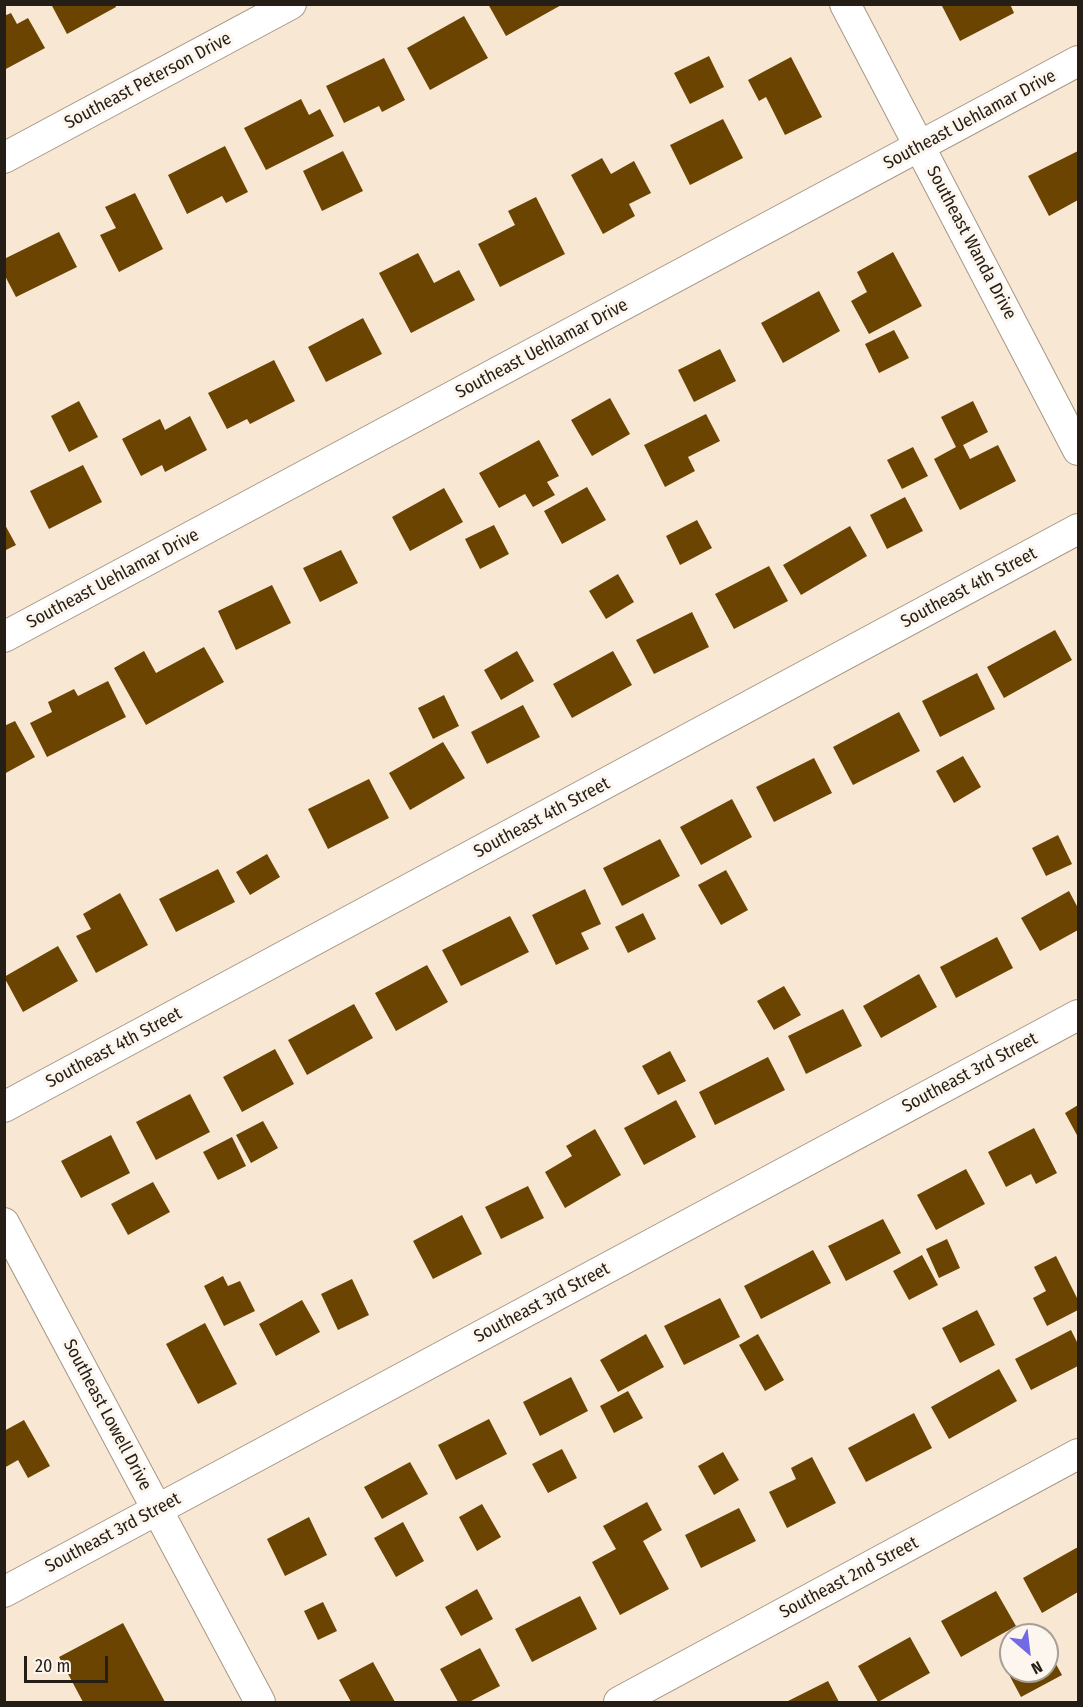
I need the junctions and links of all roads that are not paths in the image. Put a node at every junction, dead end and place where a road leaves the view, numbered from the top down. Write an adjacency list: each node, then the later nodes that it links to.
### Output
1 (291, 4): 5 (street, Southeast Peterson Drive)
2 (845, 4): 4 (street, Southeast Wanda Drive)
3 (1078, 61): 4 (street, Southeast Uehlamar Drive)
4 (920, 147): 6 (street, Southeast Wanda Drive); 8 (street, Southeast Uehlamar Drive)
5 (4, 158)
6 (1078, 450)
7 (1078, 529): 10 (street, Southeast 4th Street)
8 (4, 637)
9 (1078, 1015): 13 (street, Southeast 3rd Street)
10 (4, 1107)
11 (7, 1233): 13 (street, Southeast Lowell Drive)
12 (1078, 1454): 16 (street, Southeast 2nd Street)
13 (157, 1510): 14 (street, Southeast 3rd Street); 15 (street, Southeast Lowell Drive)
14 (4, 1592)
15 (260, 1702)
16 (619, 1702)

